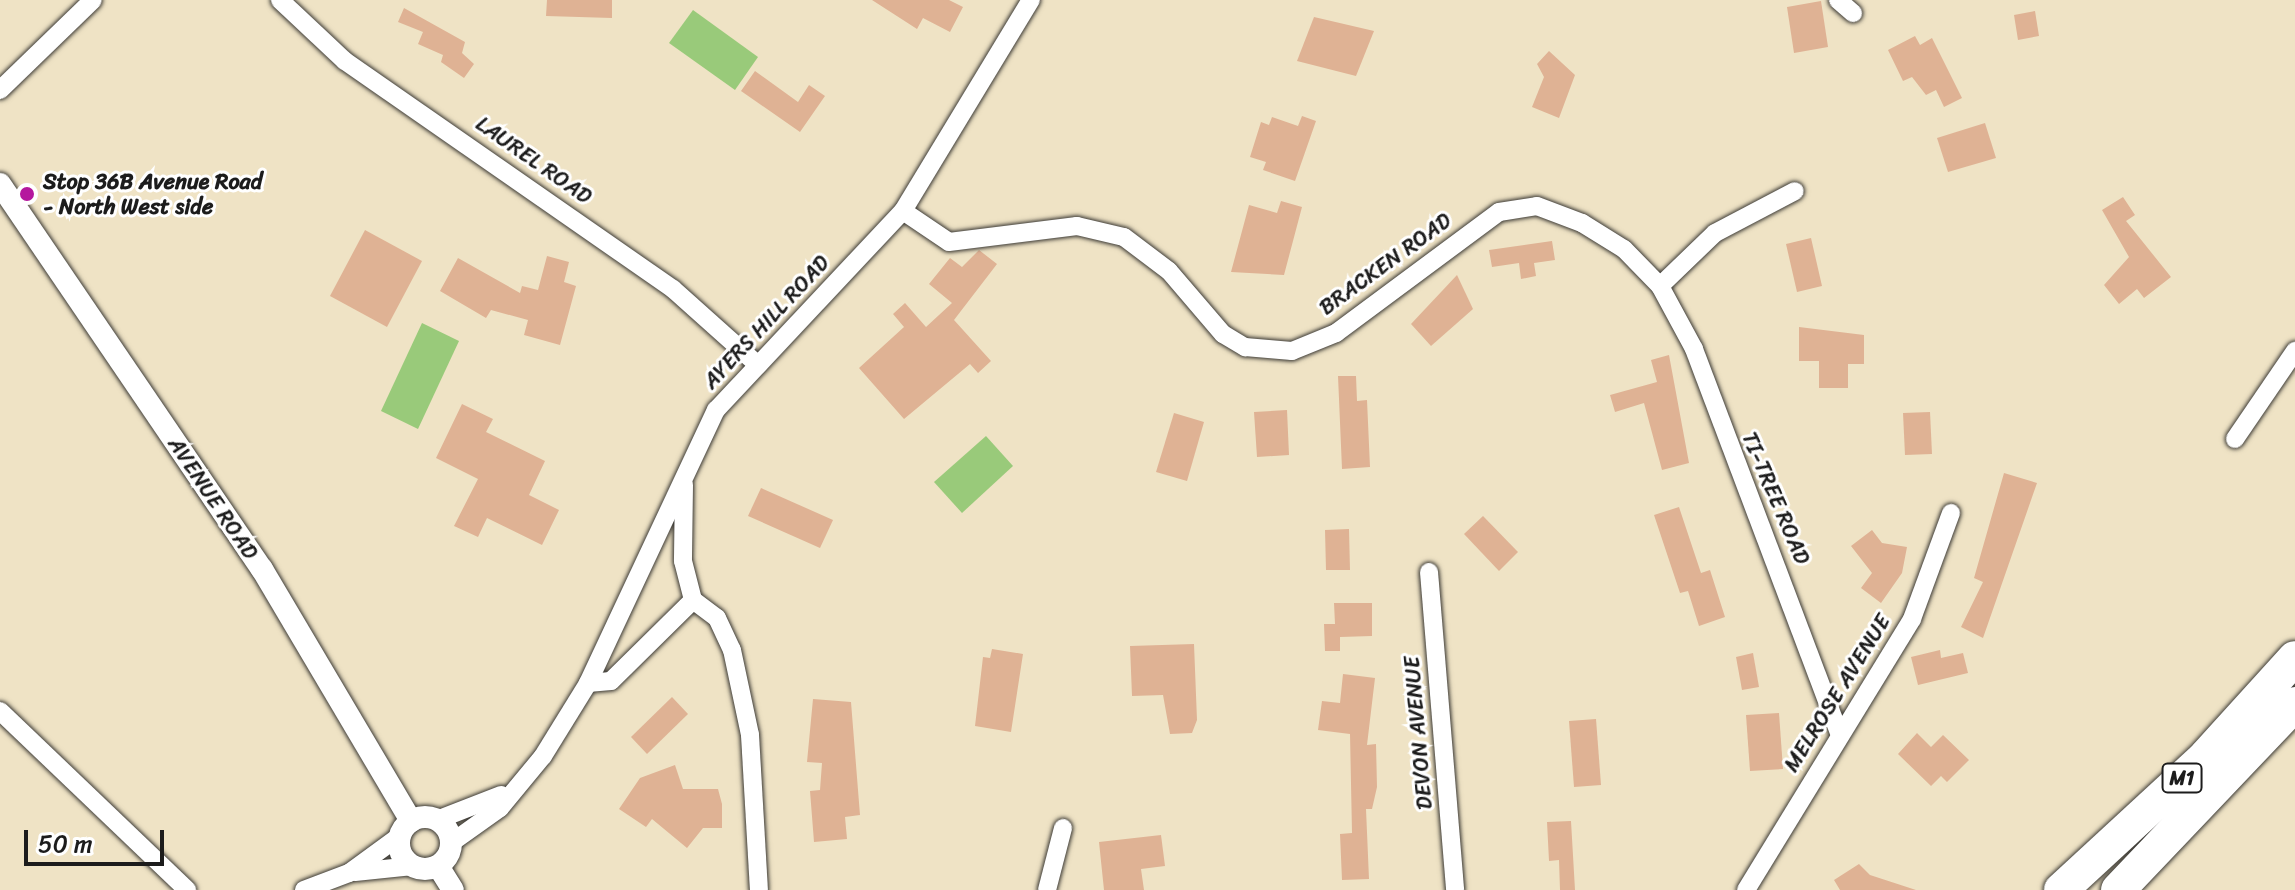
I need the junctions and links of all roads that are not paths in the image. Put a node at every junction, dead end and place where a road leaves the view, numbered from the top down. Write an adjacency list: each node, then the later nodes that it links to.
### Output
1 (280, 0): 12 (street, LAUREL ROAD)
2 (1031, 0): 9 (street, AYERS HILL ROAD)
3 (1838, 0): 5 (street)
4 (81, 3): 6 (street)
5 (1853, 13)
6 (0, 90)
7 (0, 184): 25 (street, AVENUE ROAD)
8 (1795, 191): 10 (street)
9 (903, 211): 10 (street, BRACKEN ROAD); 12 (street, AYERS HILL ROAD)
10 (1660, 286): 22 (street, TI-TREE ROAD)
11 (2295, 351): 13 (street)
12 (758, 365): 14 (street, AYERS HILL ROAD)
13 (2235, 439)
14 (684, 478): 17 (street); 19 (street, AYERS HILL ROAD)
15 (1951, 513): 22 (street, MELROSE AVENUE)
16 (1429, 572): 36 (street, DEVON AVENUE)
17 (693, 600): 19 (street); 34 (street)
18 (2295, 658): 38 (highway, M1)
19 (588, 683): 23 (street, AYERS HILL ROAD)
20 (2295, 704): 39 (highway, M1)
21 (0, 711): 31 (street)
22 (1839, 732): 37 (street, MELROSE AVENUE)
23 (524, 781): 24 (street, AYERS HILL ROAD); 27 (street, AYERS HILL ROAD)
24 (437, 820): 25 (street); 27 (street)
25 (406, 828): 28 (street); 30 (street)
26 (1063, 828): 35 (street)
27 (451, 843): 29 (street)
28 (413, 866): 29 (street); 30 (street)
29 (438, 866): 33 (street)
30 (349, 873): 32 (street)
31 (187, 890)
32 (304, 890)
33 (453, 890)
34 (759, 890)
35 (1047, 890)
36 (1455, 890)
37 (1746, 890)
38 (2061, 890)
39 (2118, 890)

